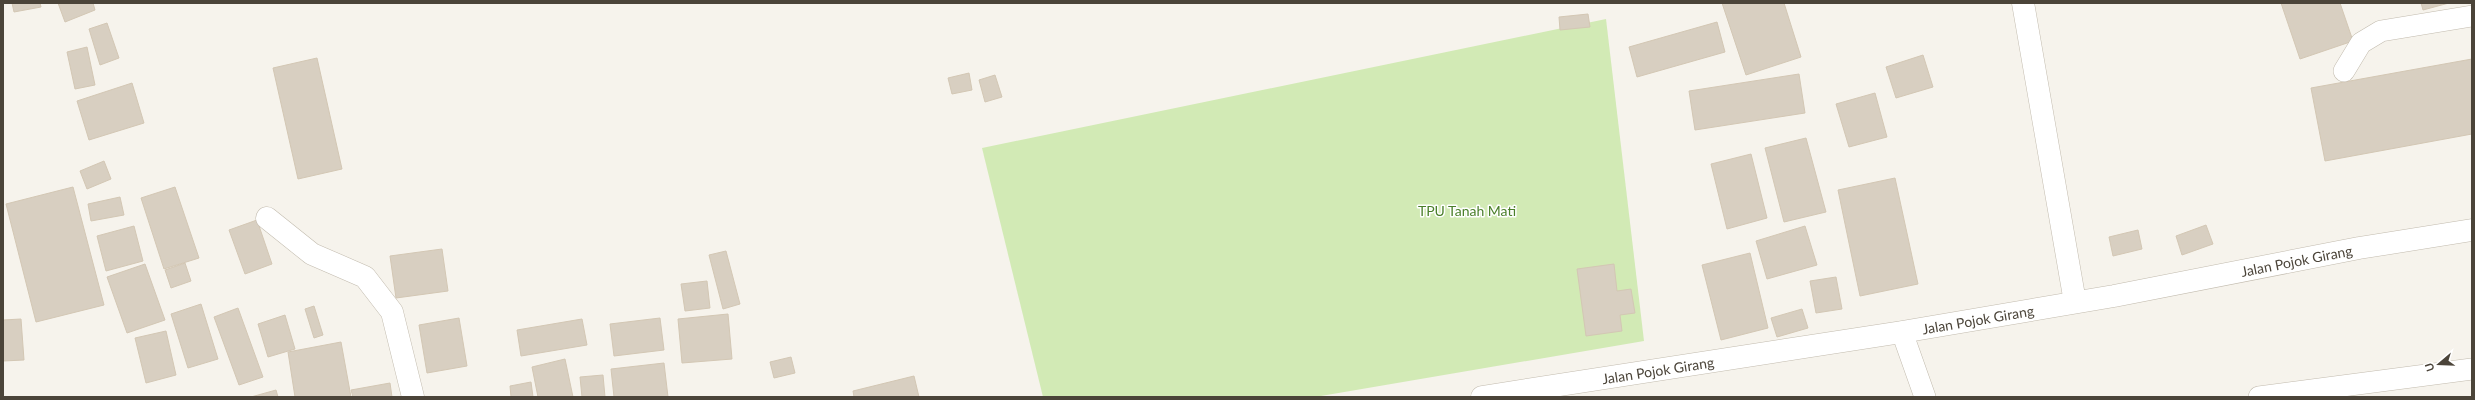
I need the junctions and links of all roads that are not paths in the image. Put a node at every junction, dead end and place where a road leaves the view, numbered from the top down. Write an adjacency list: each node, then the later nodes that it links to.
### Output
1 (2023, 3): 6 (street)
2 (2472, 16): 3 (lane)
3 (2344, 71)
4 (267, 218): 9 (street)
5 (2472, 230): 6 (street, Jalan Pojok Girang)
6 (2075, 302): 7 (street, Jalan Pojok Girang)
7 (1902, 332): 10 (street, Jalan Pojok Girang); 11 (lane)
8 (2472, 369): 12 (lane)
9 (413, 397)
10 (1482, 397)
11 (1925, 397)
12 (2259, 397)

